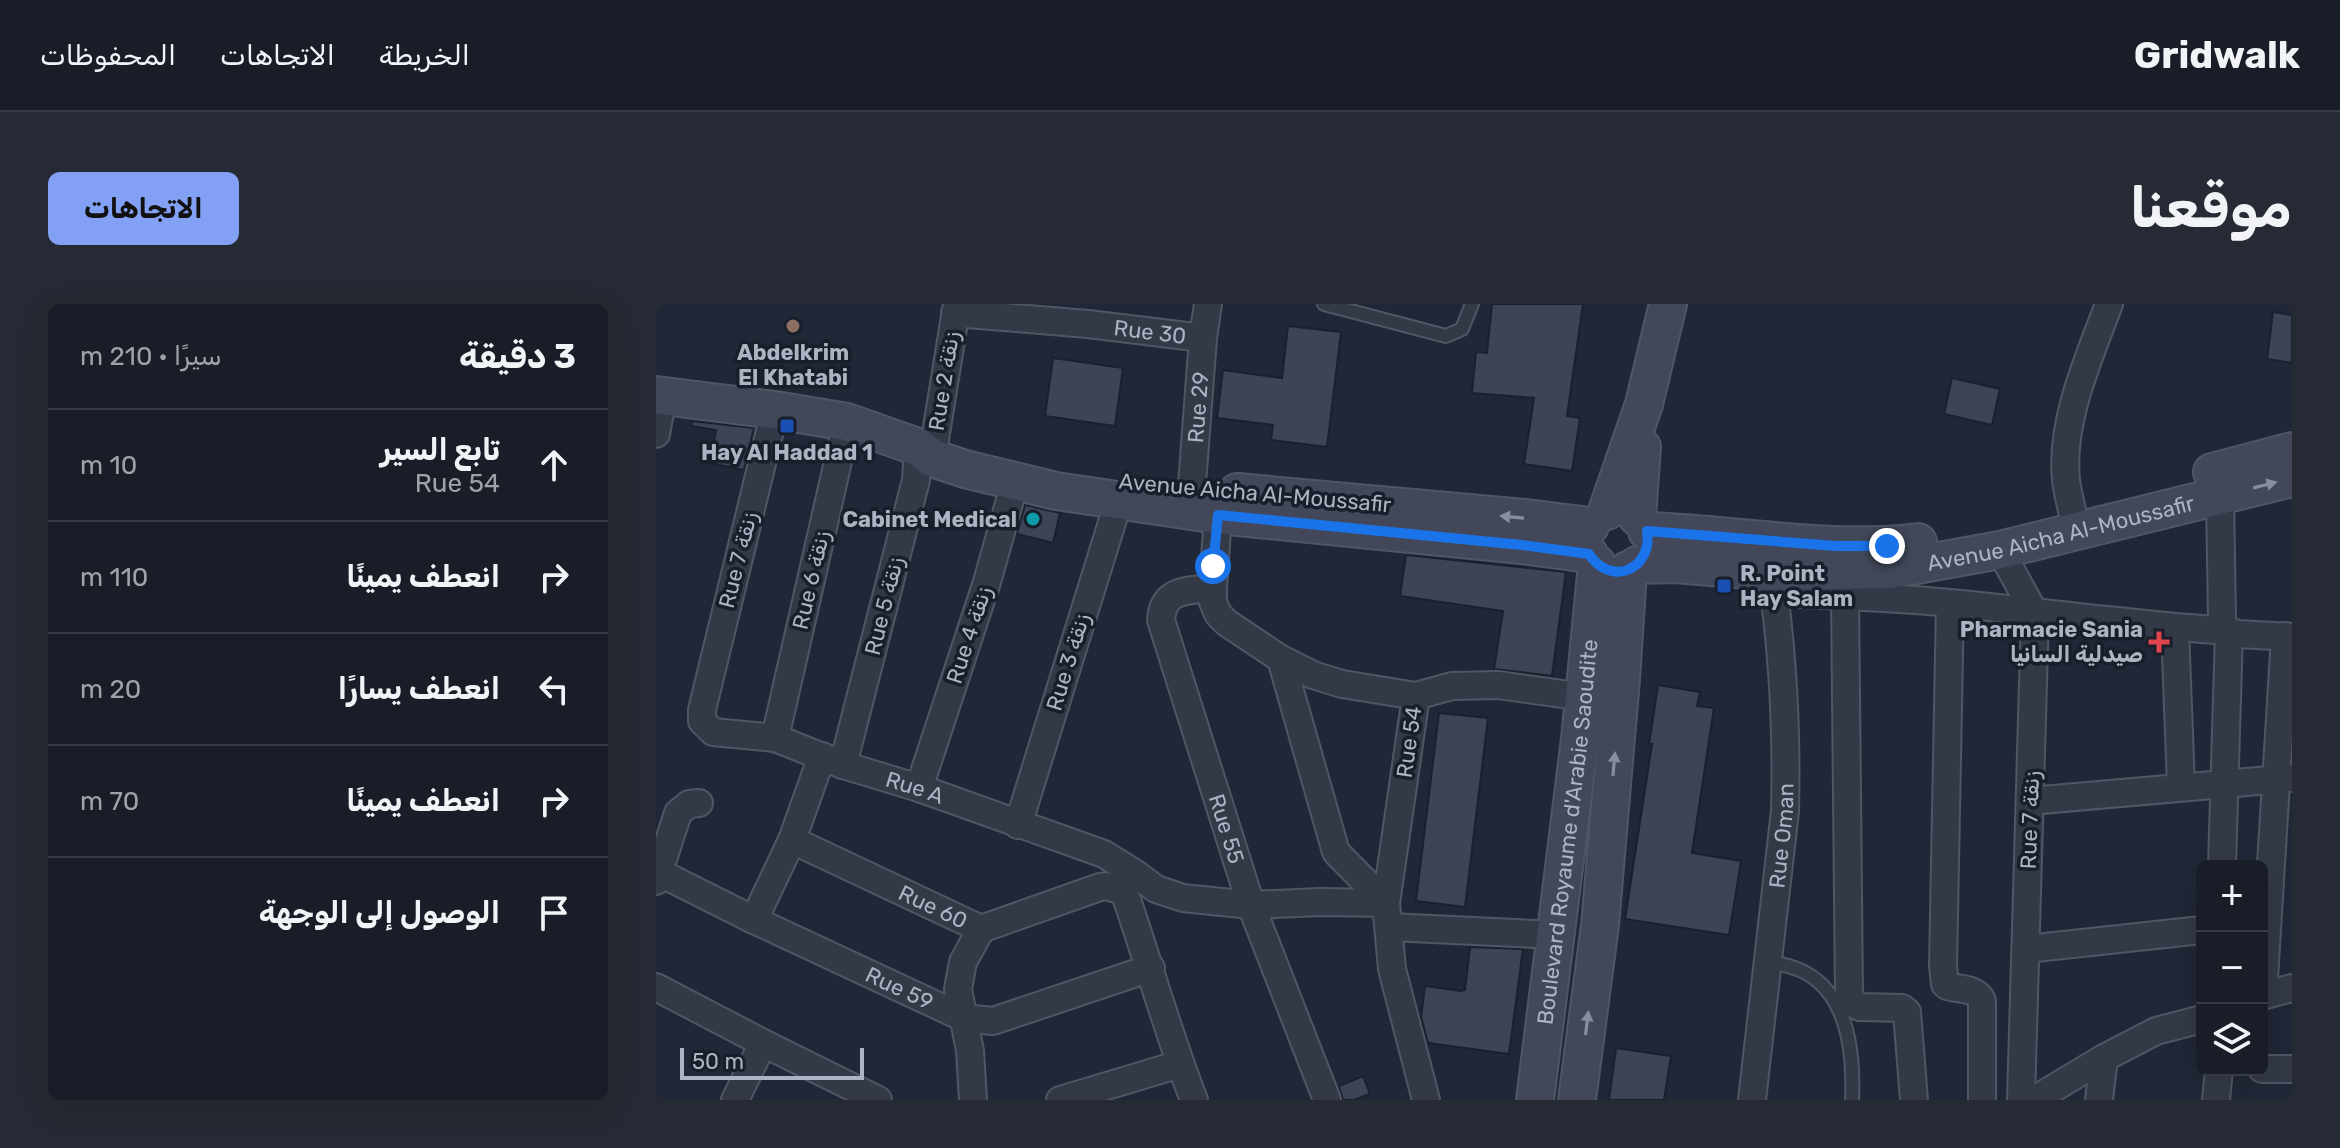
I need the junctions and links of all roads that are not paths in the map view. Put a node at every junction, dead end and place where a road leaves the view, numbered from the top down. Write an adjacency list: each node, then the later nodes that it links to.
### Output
1 (1208, 304): 8 (street, Rue 29)
2 (1324, 304): 3 (lane)
3 (1472, 304)
4 (1668, 304): 21 (main road, Boulevard Royaume d'Arabie Saoudite)
5 (2109, 304): 20 (street)
6 (956, 308): 7 (street, Rue 30); 13 (street, Rue 2 زنقة)
7 (1089, 314): 8 (street, Rue 30)
8 (1203, 338): 19 (street, Rue 29)
9 (660, 396): 10 (main road, Avenue Aicha Al-Moussafir); 12 (street)
10 (775, 410): 11 (main road, Avenue Aicha Al-Moussafir); 34 (street, Rue 7 زنقة)
11 (847, 422): 13 (main road, Avenue Aicha Al-Moussafir); 35 (street, Rue 6 زنقة)
12 (656, 434)
13 (927, 451): 16 (main road, Avenue Aicha Al-Moussafir); 19 (main road, Avenue Aicha Al-Moussafir); 36 (street, Rue 5 زنقة)
14 (2292, 451): 17 (main road, Avenue Aicha Al-Moussafir)
15 (2292, 478): 17 (main road, Avenue Aicha Al-Moussafir, one-way to 15)
16 (1015, 482): 18 (main road, Avenue Aicha Al-Moussafir); 40 (street, Rue 4 زنقة)
17 (2216, 484): 20 (main road, Avenue Aicha Al-Moussafir); 22 (main road, Avenue Aicha Al-Moussafir); 29 (street)
18 (1119, 500): 19 (main road, Avenue Aicha Al-Moussafir); 43 (street, Rue 3 زنقة)
19 (1200, 504): 21 (main road, Avenue Aicha Al-Moussafir); 24 (street, Rue 54)
20 (2072, 511): 21 (main road, Avenue Aicha Al-Moussafir)
21 (1616, 542): 23 (main road, Avenue Aicha Al-Moussafir); 33 (main road, Boulevard Royaume d'Arabie Saoudite); 77 (main road, Boulevard Royaume d'Arabie Saoudite, one-way to 21)
22 (2000, 550): 23 (main road, Avenue Aicha Al-Moussafir); 27 (street)
23 (1772, 582): 25 (street); 56 (street, Rue Oman)
24 (1213, 588): 31 (street, Rue 54); 49 (street, Rue 55)
25 (1845, 595): 26 (street); 80 (street)
26 (1950, 603): 27 (street); 81 (street)
27 (2035, 614): 28 (street); 41 (street, Rue 7 زنقة)
28 (2175, 628): 29 (street); 39 (street)
29 (2229, 631): 30 (street); 38 (street)
30 (2288, 636): 37 (street)
31 (1281, 659): 32 (street, Rue 54); 50 (street)
32 (1416, 696): 33 (street); 50 (street, Rue 54)
33 (1584, 697): 54 (main road, Boulevard Royaume d'Arabie Saoudite)
34 (702, 710): 35 (street, Rue A)
35 (775, 738): 36 (street, Rue A)
36 (832, 760): 40 (street, Rue A); 44 (street, Rue 5 زنقة)
37 (2283, 778): 38 (street); 48 (street)
38 (2224, 783): 39 (street); 45 (street)
39 (2181, 787): 41 (street)
40 (919, 788): 43 (street, Rue A)
41 (2030, 801): 55 (street, Rue 7 زنقة)
42 (699, 803): 46 (street)
43 (1018, 825): 47 (street, Rue A)
44 (792, 840): 51 (street, Rue 5 زنقة); 52 (street, Rue 60)
45 (2222, 860)
46 (657, 877): 51 (street, Rue 59)
47 (1130, 882): 49 (street, Rue A); 52 (street, Rue 60); 57 (street)
48 (2268, 893)
49 (1251, 905): 50 (street, Rue A); 75 (street, Rue 55)
50 (1388, 915): 54 (street, Rue A); 76 (street, Rue 54)
51 (754, 920): 61 (street, Rue 59)
52 (981, 929): 61 (street)
53 (2196, 931): 55 (street)
54 (1556, 935): 69 (main road, Boulevard Royaume d'Arabie Saoudite)
55 (2026, 949): 82 (street, Rue 7 زنقة)
56 (1767, 961): 78 (street, Rue Oman); 79 (lane)
57 (1151, 968): 61 (street, Rue 59); 65 (street)
58 (656, 987): 63 (street)
59 (2292, 988): 60 (street)
60 (2268, 994)
61 (964, 1018): 72 (street)
62 (2196, 1021): 64 (street)
63 (763, 1043): 70 (street); 71 (street)
64 (2104, 1058): 83 (street); 84 (street)
65 (1180, 1064): 73 (street); 74 (street)
66 (2268, 1069): 67 (street)
67 (2292, 1069)
68 (2218, 1076): 85 (street)
69 (1536, 1094): 77 (main road)
70 (735, 1100)
71 (878, 1100)
72 (973, 1100)
73 (1060, 1100)
74 (1194, 1100)
75 (1327, 1100)
76 (1426, 1100)
77 (1574, 1100)
78 (1752, 1100)
79 (1852, 1100)
80 (1914, 1100)
81 (1982, 1100)
82 (2021, 1100)
83 (2034, 1100)
84 (2099, 1100)
85 (2216, 1100)

